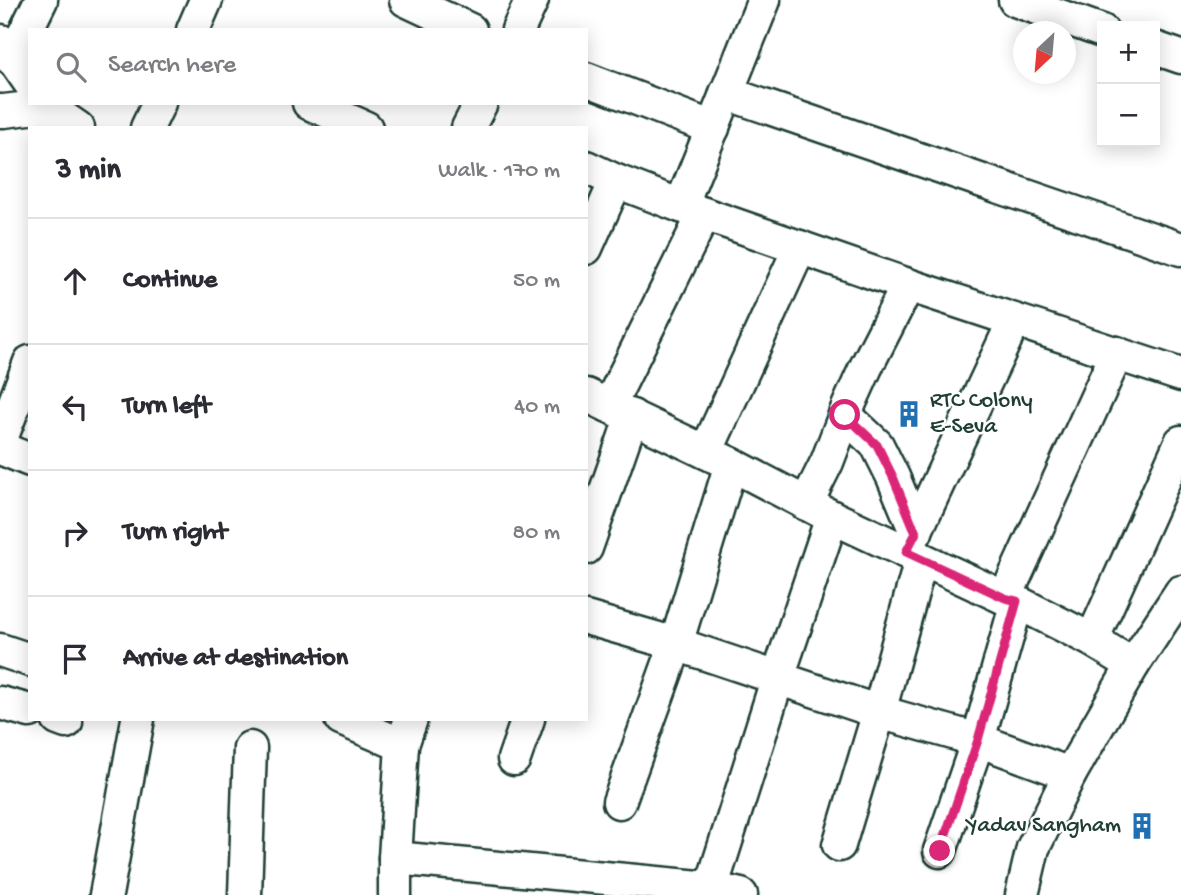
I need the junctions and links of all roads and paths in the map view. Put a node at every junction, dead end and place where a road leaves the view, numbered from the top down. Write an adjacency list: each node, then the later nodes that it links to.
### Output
1 (41, 0): 8 (street)
2 (206, 0): 9 (street)
3 (406, 0): 7 (street)
4 (532, 0): 11 (street)
5 (1015, 0): 12 (street)
6 (754, 4): 17 (street)
7 (438, 6): 10 (street)
8 (36, 28)
9 (195, 28)
10 (467, 28)
11 (518, 28)
12 (1097, 29)
13 (1160, 50): 14 (street)
14 (1181, 57)
15 (26, 78): 22 (street)
16 (588, 80): 27 (street)
17 (726, 93): 27 (street); 33 (street)
18 (54, 105): 23 (street)
19 (158, 105): 24 (street)
20 (314, 105): 25 (street)
21 (480, 105): 26 (street)
22 (0, 111)
23 (76, 126)
24 (148, 126)
25 (361, 126)
26 (469, 126)
27 (713, 128): 30 (street)
28 (588, 168): 29 (street)
29 (615, 181): 30 (street); 31 (street)
30 (693, 210): 32 (street); 39 (street)
31 (588, 243)
32 (800, 247): 34 (street); 44 (street)
33 (1181, 248)
34 (908, 285): 35 (street); 40 (street)
35 (1014, 321): 36 (street); 48 (street)
36 (1117, 354): 38 (street); 50 (street)
37 (28, 367): 41 (street)
38 (1181, 375)
39 (609, 406): 44 (street); 47 (street)
40 (845, 415): 46 (street); 48 (street)
41 (0, 442)
42 (1181, 442): 52 (street)
43 (0, 448): 45 (street)
44 (719, 458): 46 (street); 53 (street)
45 (28, 459)
46 (819, 510): 48 (street); 57 (street)
47 (588, 536)
48 (914, 548): 50 (street); 60 (street)
49 (1181, 592): 56 (street)
50 (1011, 600): 52 (street); 65 (street)
51 (588, 619): 53 (street)
52 (1092, 640): 56 (street)
53 (676, 644): 57 (street); 69 (street)
54 (0, 650): 55 (street)
55 (28, 659)
56 (1133, 665): 68 (street)
57 (778, 677): 60 (street); 74 (street)
58 (0, 703): 59 (street)
59 (28, 710)
60 (879, 712): 65 (street); 70 (street)
61 (138, 721): 75 (street)
62 (351, 721): 64 (street)
63 (527, 721): 67 (street)
64 (407, 732): 72 (street)
65 (978, 740): 68 (street); 71 (street)
66 (250, 748): 76 (street)
67 (514, 759)
68 (1070, 774): 79 (street)
69 (619, 802)
70 (839, 845)
71 (940, 851)
72 (395, 858): 73 (street); 77 (street)
73 (568, 884): 74 (street)
74 (710, 892): 78 (street)
75 (106, 895)
76 (245, 895)
77 (395, 895)
78 (741, 895)
79 (1022, 895)

